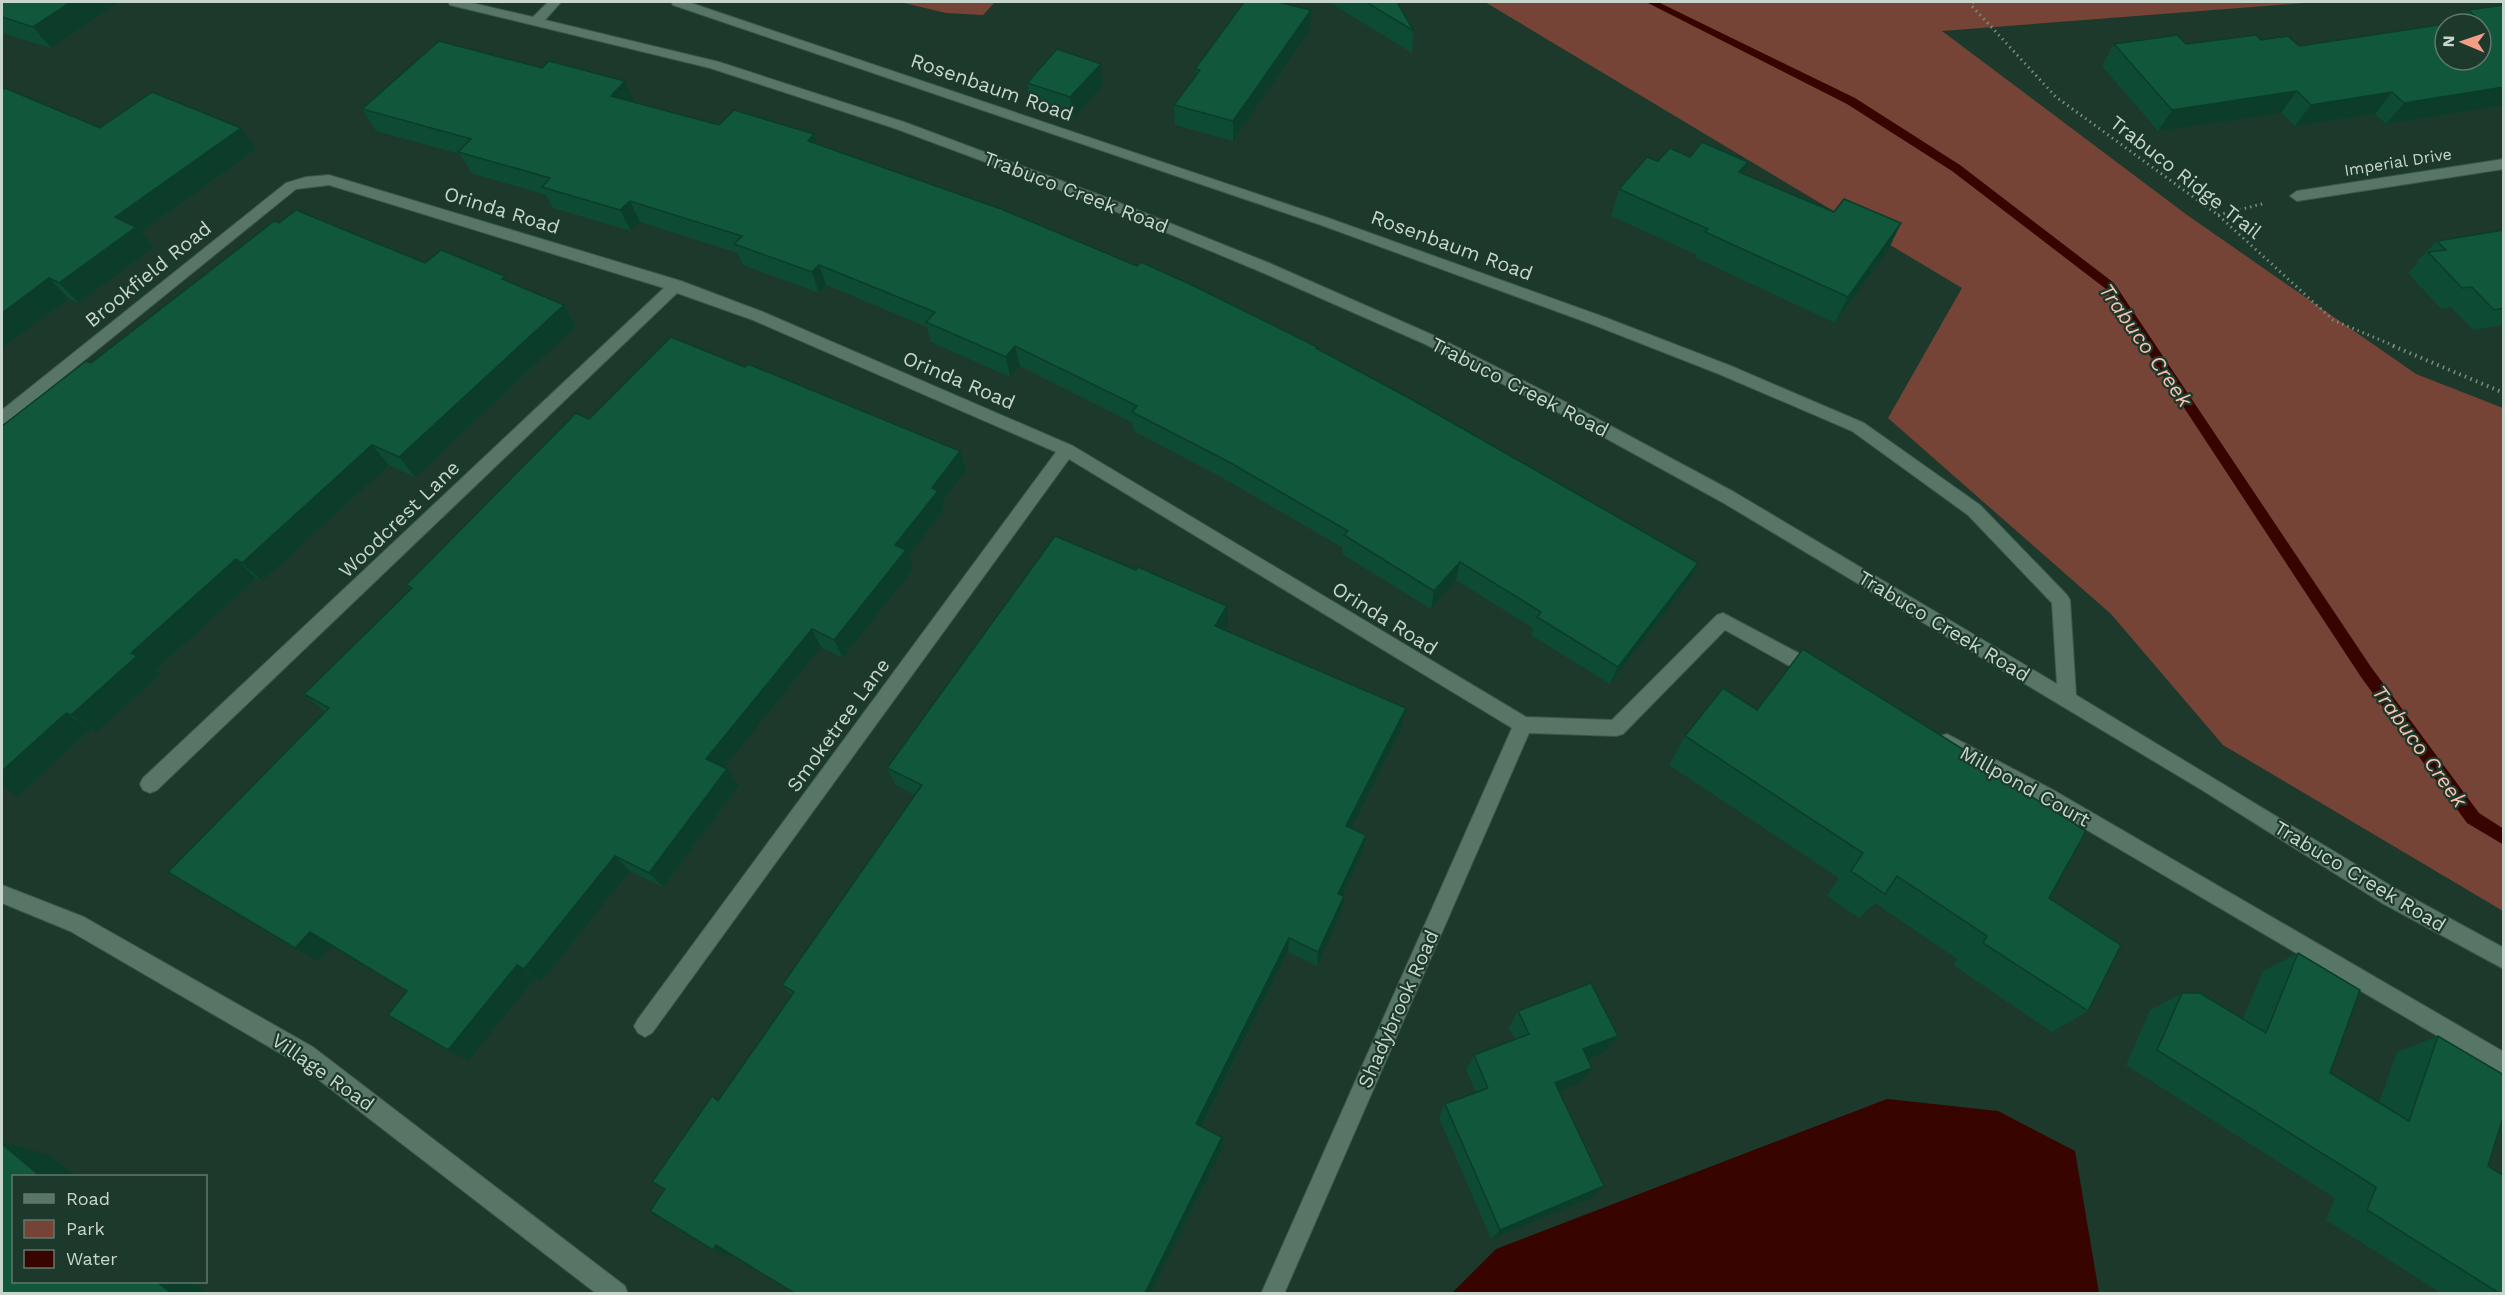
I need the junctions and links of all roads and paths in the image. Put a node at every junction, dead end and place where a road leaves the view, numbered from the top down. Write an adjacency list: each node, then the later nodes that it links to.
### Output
1 (454, 2): 5 (street, Trabuco Creek Road)
2 (555, 2): 5 (street)
3 (677, 2): 15 (street, Rosenbaum Road)
4 (1972, 2): 9 (path, Trabuco Ridge Trail)
5 (536, 22): 15 (street, Trabuco Creek Road)
6 (2504, 164): 8 (street, Imperial Drive)
7 (329, 180): 10 (street, Orinda Road); 12 (street, Brookfield Road)
8 (2297, 196): 9 (path)
9 (2218, 215): 11 (path, Trabuco Ridge Trail)
10 (676, 285): 13 (street, Orinda Road); 18 (street, Woodcrest Lane)
11 (2504, 393)
12 (2, 418)
13 (1067, 450): 16 (street, Orinda Road); 21 (street, Smoketree Lane)
14 (1838, 683): 16 (street)
15 (2067, 700): 20 (street, Trabuco Creek Road)
16 (1523, 725): 24 (street, Shadybrook Road)
17 (1933, 735): 22 (street, Millpond Court)
18 (150, 784)
19 (2, 894): 23 (street, Village Road)
20 (2504, 959)
21 (645, 1026)
22 (2504, 1064)
23 (617, 1293)
24 (1272, 1293)

